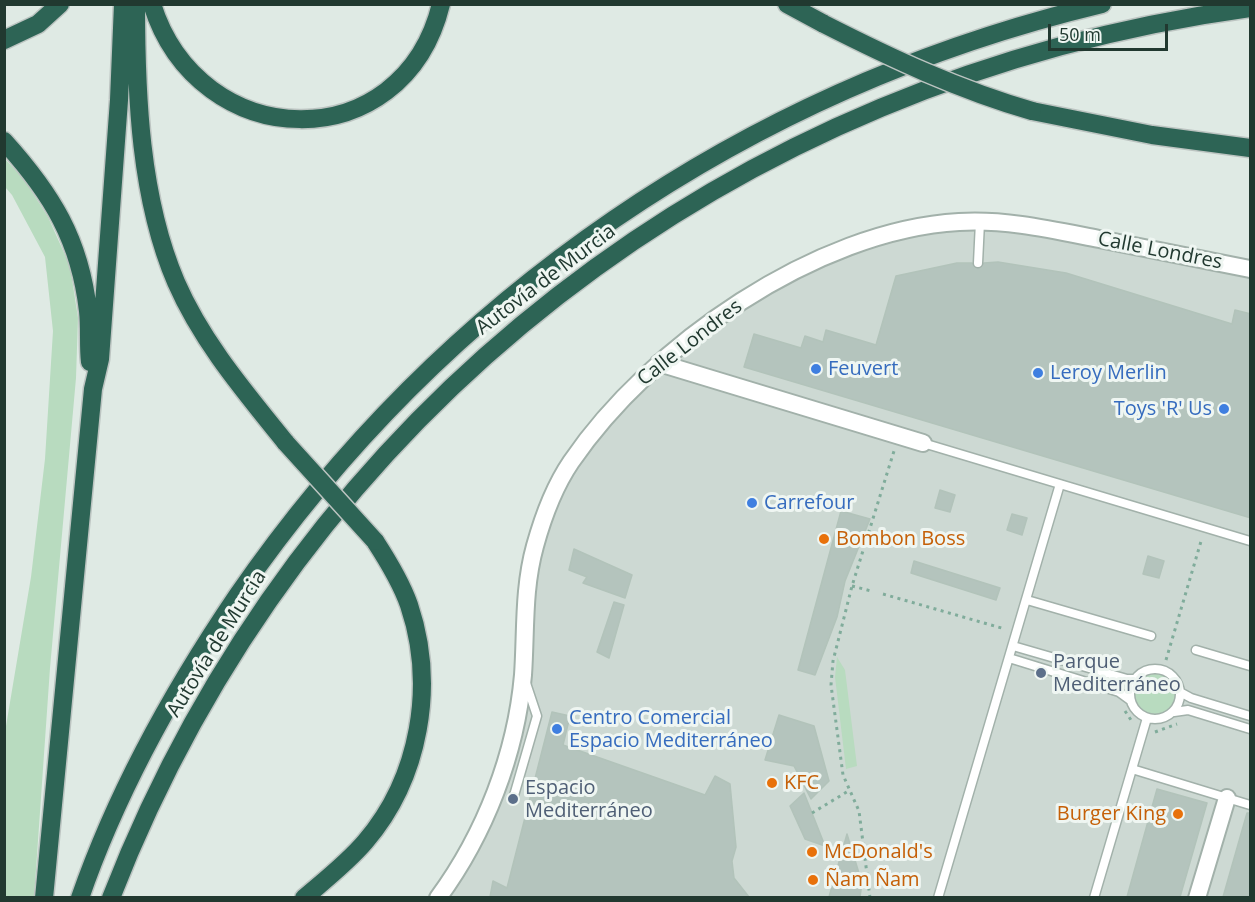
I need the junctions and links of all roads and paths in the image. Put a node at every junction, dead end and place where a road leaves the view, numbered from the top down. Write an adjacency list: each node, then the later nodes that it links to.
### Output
1 (60, 4): 9 (highway)
2 (123, 4): 16 (highway)
3 (136, 4): 54 (highway, bridge)
4 (152, 4): 5 (highway)
5 (441, 4)
6 (787, 4): 11 (highway, bridge)
7 (1102, 4): 52 (highway, Autovía de Murcia)
8 (1251, 8): 53 (highway, Autovía de Murcia)
9 (4, 40)
10 (4, 141): 16 (highway)
11 (1251, 148)
12 (980, 222): 13 (lane); 14 (street, Calle Londres); 15 (street, Calle Londres)
13 (978, 263)
14 (1251, 269)
15 (659, 363): 17 (street); 33 (street, Calle Londres)
16 (93, 388): 51 (highway)
17 (923, 443): 19 (lane)
18 (896, 447): 22 (path)
19 (1060, 484): 20 (lane); 25 (lane)
20 (1205, 527): 21 (lane); 31 (path)
21 (1251, 541)
22 (852, 585): 23 (path); 46 (path)
23 (871, 591)
24 (883, 594): 26 (path)
25 (1027, 600): 27 (lane); 28 (lane)
26 (1010, 631)
27 (1151, 636)
28 (1013, 646): 30 (lane); 34 (lane)
29 (1196, 650): 32 (lane)
30 (1009, 658): 36 (lane); 57 (lane)
31 (1166, 660)
32 (1251, 666)
33 (523, 674): 48 (lane); 55 (street, Calle Londres)
34 (1135, 678): 35 (lane); 36 (lane)
35 (1180, 693): 38 (lane); 39 (lane)
36 (1130, 700): 40 (lane)
37 (1123, 707): 42 (path)
38 (1174, 712): 40 (lane); 43 (lane)
39 (1251, 716)
40 (1147, 718): 45 (lane)
41 (1181, 720): 44 (path)
42 (1138, 726)
43 (1251, 729)
44 (1150, 741)
45 (1132, 769): 47 (lane); 58 (lane)
46 (850, 790): 50 (path); 56 (path)
47 (1227, 798): 49 (lane); 59 (street)
48 (513, 799)
49 (1251, 805)
50 (812, 813)
51 (44, 897)
52 (80, 897)
53 (111, 897)
54 (304, 897)
55 (438, 897)
56 (870, 897)
57 (938, 897)
58 (1094, 897)
59 (1197, 897)

